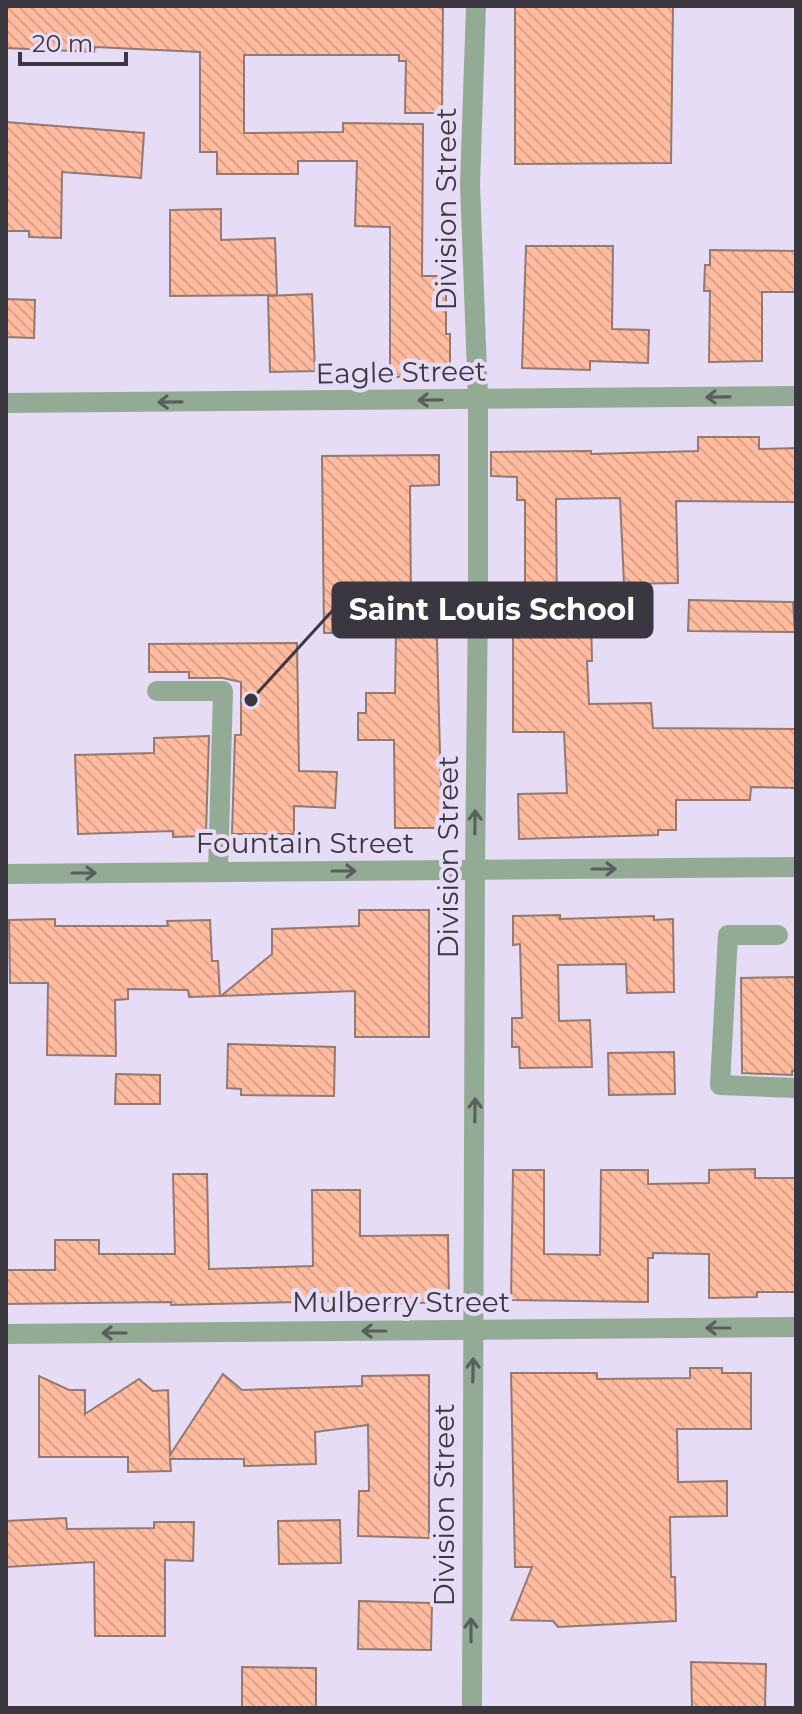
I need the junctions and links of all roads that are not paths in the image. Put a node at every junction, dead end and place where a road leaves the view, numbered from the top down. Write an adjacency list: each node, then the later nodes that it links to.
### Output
1 (476, 6): 3 (street, Division Street)
2 (796, 396): 3 (street, Eagle Street, one-way to 3)
3 (478, 399): 4 (street, Eagle Street, one-way to 4); 7 (street, Division Street, one-way to 3)
4 (6, 403)
5 (157, 691): 8 (street)
6 (796, 867): 7 (street, Fountain Street, one-way to 6)
7 (475, 870): 8 (street, Fountain Street, one-way to 7); 13 (street, Division Street, one-way to 7)
8 (218, 872): 9 (street, Fountain Street, one-way to 8)
9 (6, 874)
10 (778, 935): 11 (street)
11 (796, 1088)
12 (796, 1327): 13 (street, Mulberry Street, one-way to 13)
13 (473, 1330): 14 (street, Mulberry Street, one-way to 14); 15 (street, Division Street, one-way to 13)
14 (6, 1334)
15 (472, 1708)

